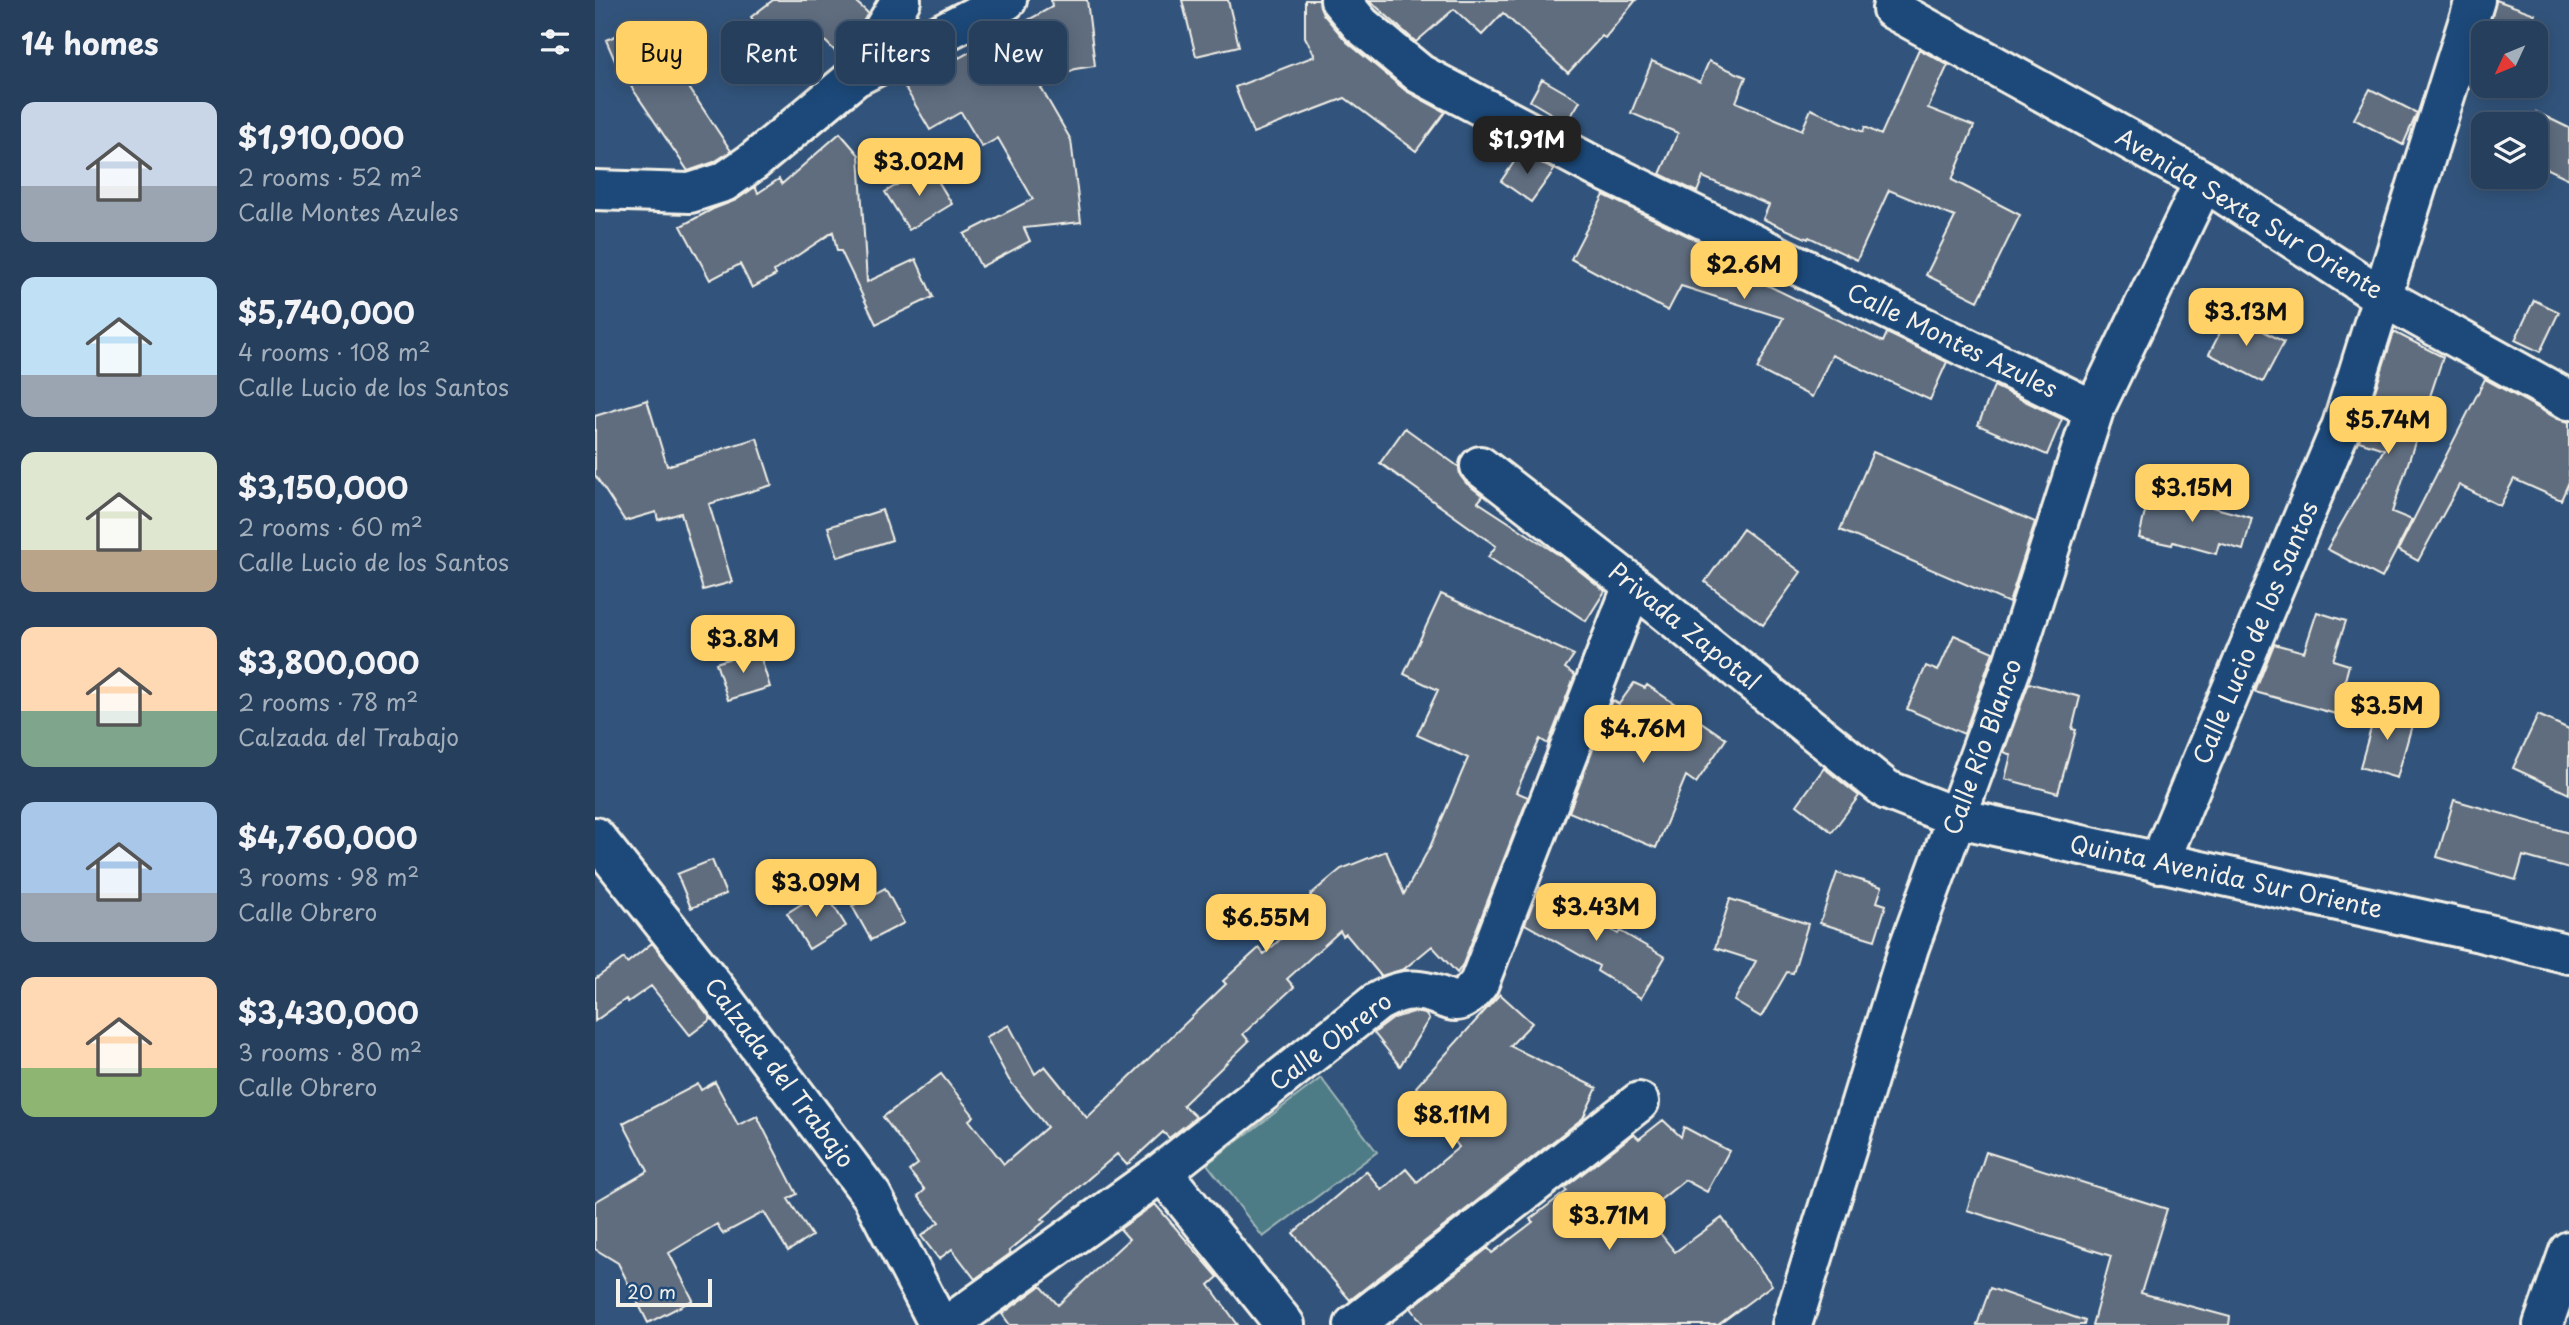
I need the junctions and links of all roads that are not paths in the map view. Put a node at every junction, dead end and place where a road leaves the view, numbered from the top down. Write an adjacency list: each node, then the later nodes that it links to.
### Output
1 (901, 0): 6 (street)
2 (1007, 0): 7 (street)
3 (1340, 0): 13 (street, Calle Montes Azules)
4 (2475, 0): 11 (street, Calle Lucio de los Santos)
5 (1892, 9): 9 (street, Avenida Sexta Sur Oriente)
6 (888, 21)
7 (955, 26)
8 (847, 84): 10 (street)
9 (2204, 181): 11 (street, Avenida Sexta Sur Oriente); 13 (street, Calle Río Blanco)
10 (595, 190)
11 (2381, 296): 12 (street, Avenida Sexta Sur Oriente); 19 (street, Calle Lucio de los Santos)
12 (2569, 400)
13 (2094, 410): 17 (street, Calle Río Blanco)
14 (1480, 466): 15 (street, Privada Zapotal)
15 (1633, 585): 16 (street, Privada Zapotal); 22 (street, Calle Obrero)
16 (1887, 790): 17 (street, Quinta Avenida Sur Oriente)
17 (1958, 818): 19 (street, Quinta Avenida Sur Oriente); 25 (street, Calle Río Blanco)
18 (595, 837): 26 (street, Calzada del Trabajo)
19 (2159, 863): 20 (street, Quinta Avenida Sur Oriente)
20 (2569, 954)
21 (1639, 1102): 24 (street)
22 (1162, 1172): 27 (street, Calle Obrero); 28 (street)
23 (2569, 1251): 29 (street)
24 (1378, 1318)
25 (1787, 1318)
26 (939, 1325)
27 (948, 1325)
28 (1285, 1325)
29 (2543, 1325)

